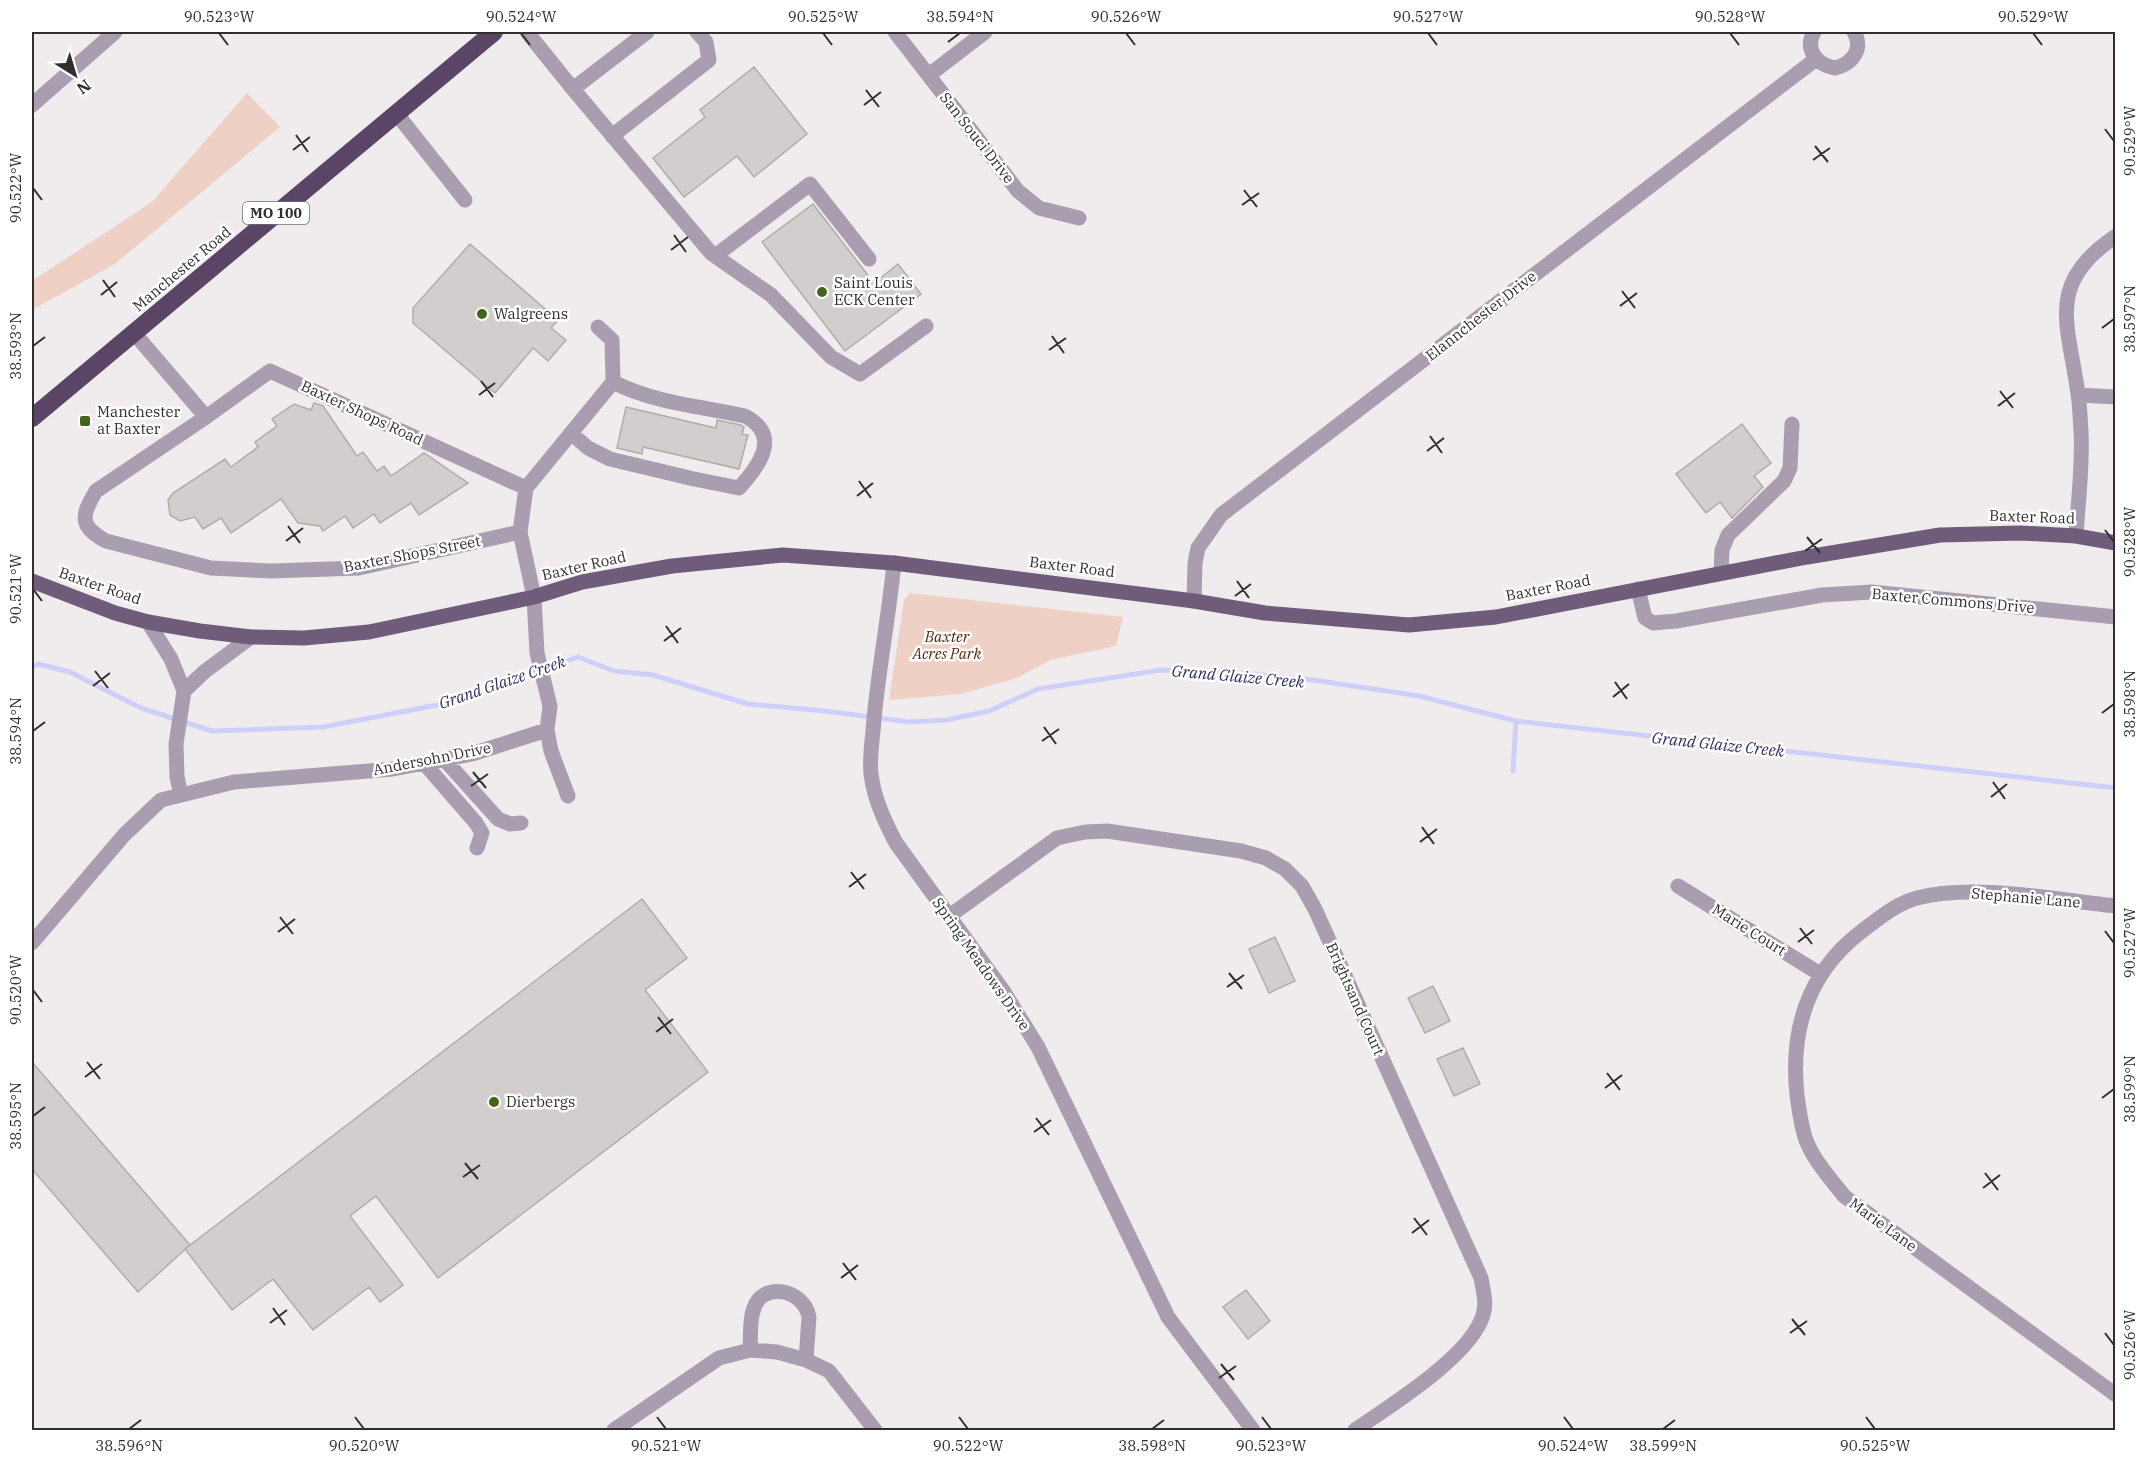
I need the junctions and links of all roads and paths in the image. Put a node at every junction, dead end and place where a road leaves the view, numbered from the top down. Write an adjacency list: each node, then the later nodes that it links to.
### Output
1 (115, 32): 13 (street)
2 (494, 32): 14 (highway, Manchester Road / MO 100)
3 (527, 32): 12 (street)
4 (647, 32): 12 (street)
5 (697, 32): 15 (street)
6 (895, 32): 11 (street, San Souci Drive)
7 (985, 32): 11 (street)
8 (1814, 32): 10 (street)
9 (1854, 32): 10 (street)
10 (1816, 59): 40 (street, Elannchester Drive)
11 (929, 75): 17 (street, San Souci Drive)
12 (573, 89): 15 (street)
13 (32, 105)
14 (396, 113): 16 (street); 23 (highway, Manchester Road / MO 100)
15 (612, 136): 19 (street)
16 (465, 200)
17 (1079, 218)
18 (2115, 236): 25 (street)
19 (715, 256): 20 (street); 21 (street)
20 (869, 259)
21 (926, 326)
22 (598, 327): 24 (street)
23 (134, 333): 27 (street); 28 (highway, Manchester Road / MO 100)
24 (613, 381): 30 (street); 30 (street)
25 (2078, 395): 26 (street); 33 (street)
26 (2115, 397)
27 (206, 417): 31 (street, Baxter Shops Road); 32 (street, Baxter Shops Street)
28 (32, 418)
29 (1792, 424): 36 (street)
30 (571, 433): 31 (street)
31 (526, 488): 32 (street)
32 (520, 532): 39 (street)
33 (2076, 536): 34 (main road, Baxter Road); 36 (main road, Baxter Road)
34 (2115, 543)
35 (894, 562): 39 (main road, Baxter Road); 40 (main road, Baxter Road); 54 (street, Spring Meadows Drive)
36 (1721, 573): 38 (main road, Baxter Road)
37 (32, 581): 42 (main road, Baxter Road)
38 (1638, 589): 40 (main road, Baxter Road); 41 (street, Baxter Commons Drive)
39 (534, 597): 43 (main road, Baxter Road); 45 (street)
40 (1194, 601)
41 (2115, 617)
42 (148, 622): 43 (main road, Baxter Road); 44 (street)
43 (251, 637): 44 (street)
44 (184, 691): 48 (street)
45 (547, 730): 46 (street, Andersohn Drive); 49 (street)
46 (444, 759): 47 (street, Andersohn Drive); 50 (street)
47 (424, 763): 48 (street, Andersohn Drive); 51 (street)
48 (181, 795): 55 (street, Andersohn Drive)
49 (568, 796)
50 (521, 823)
51 (477, 848)
52 (1678, 885): 56 (street, Marie Court)
53 (2115, 906): 56 (street, Stephanie Lane)
54 (948, 917): 62 (street, Spring Meadows Drive); 63 (street, Brightsand Court)
55 (32, 943)
56 (1820, 974): 59 (street, Marie Lane)
57 (750, 1350): 58 (street); 58 (street); 60 (street)
58 (806, 1360): 61 (street)
59 (2115, 1395)
60 (614, 1431)
61 (874, 1431)
62 (1253, 1431)
63 (1355, 1431)

